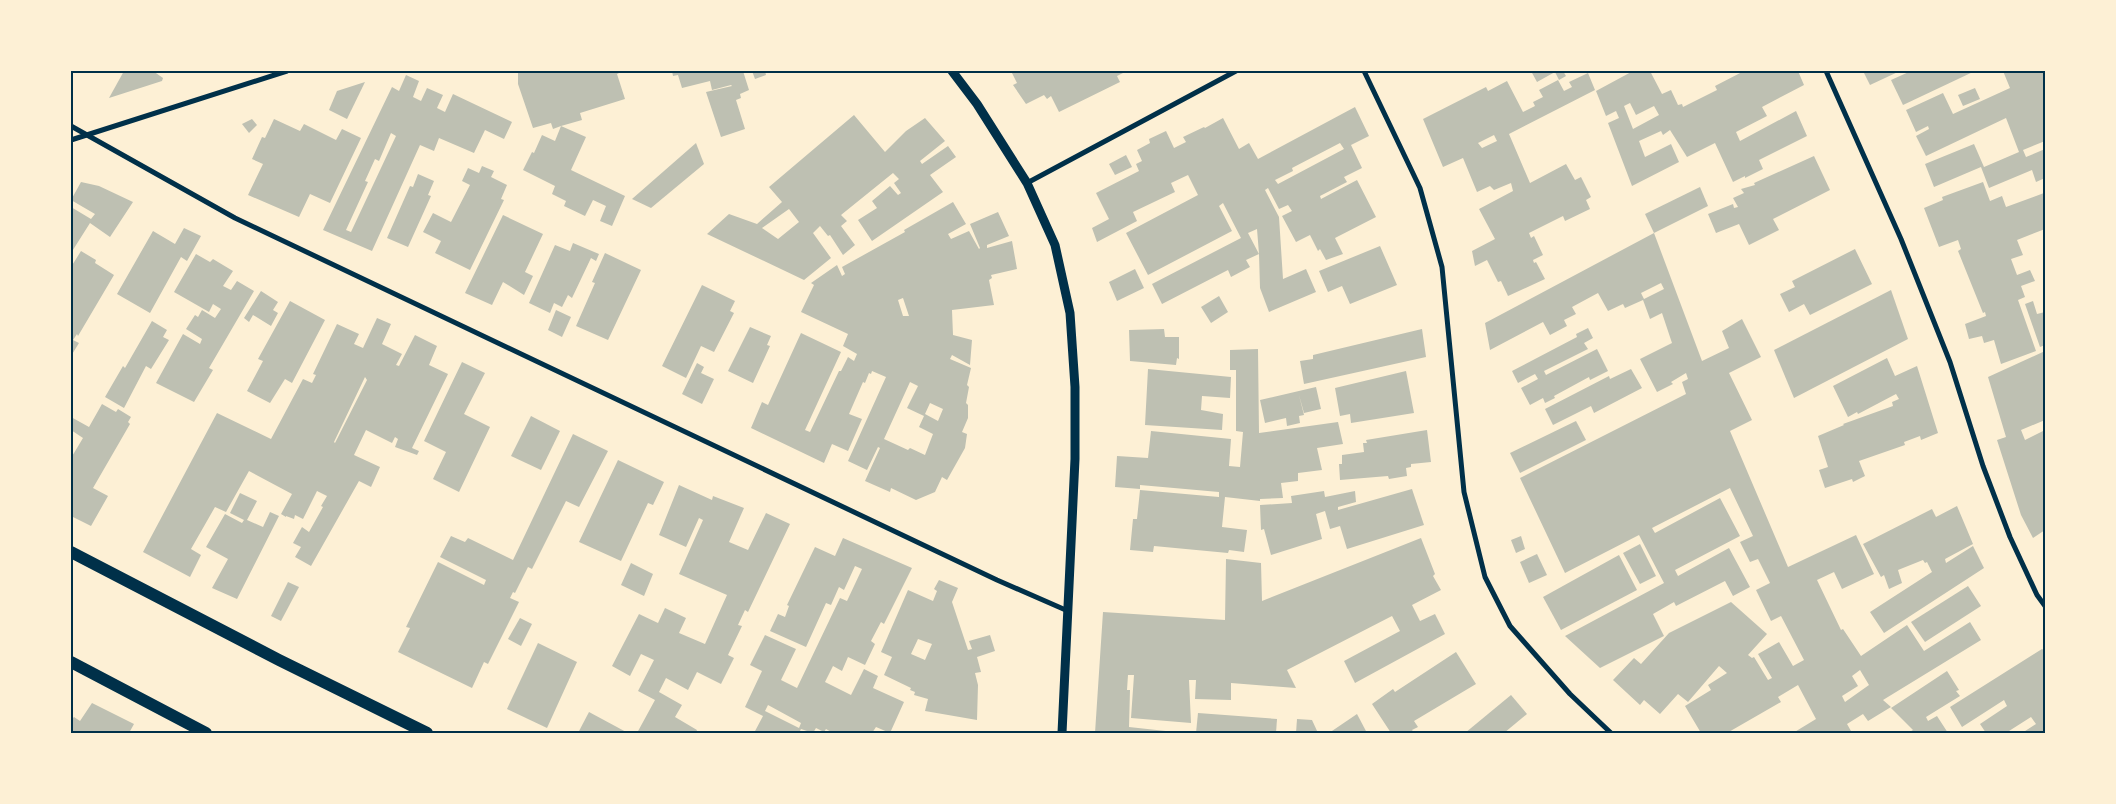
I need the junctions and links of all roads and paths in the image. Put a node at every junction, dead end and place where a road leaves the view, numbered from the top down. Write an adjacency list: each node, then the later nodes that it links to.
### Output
1 (287, 71): 7 (street)
2 (952, 71): 9 (street)
3 (1236, 71): 9 (street)
4 (1364, 71): 17 (street)
5 (1826, 71): 11 (street)
6 (71, 126): 7 (street)
7 (87, 135): 8 (street); 12 (street)
8 (71, 140)
9 (1027, 183): 12 (street)
10 (71, 552): 15 (main road)
11 (2045, 606)
12 (1068, 611): 16 (street)
13 (71, 662): 14 (main road)
14 (206, 733)
15 (427, 733)
16 (1062, 733)
17 (1611, 733)

